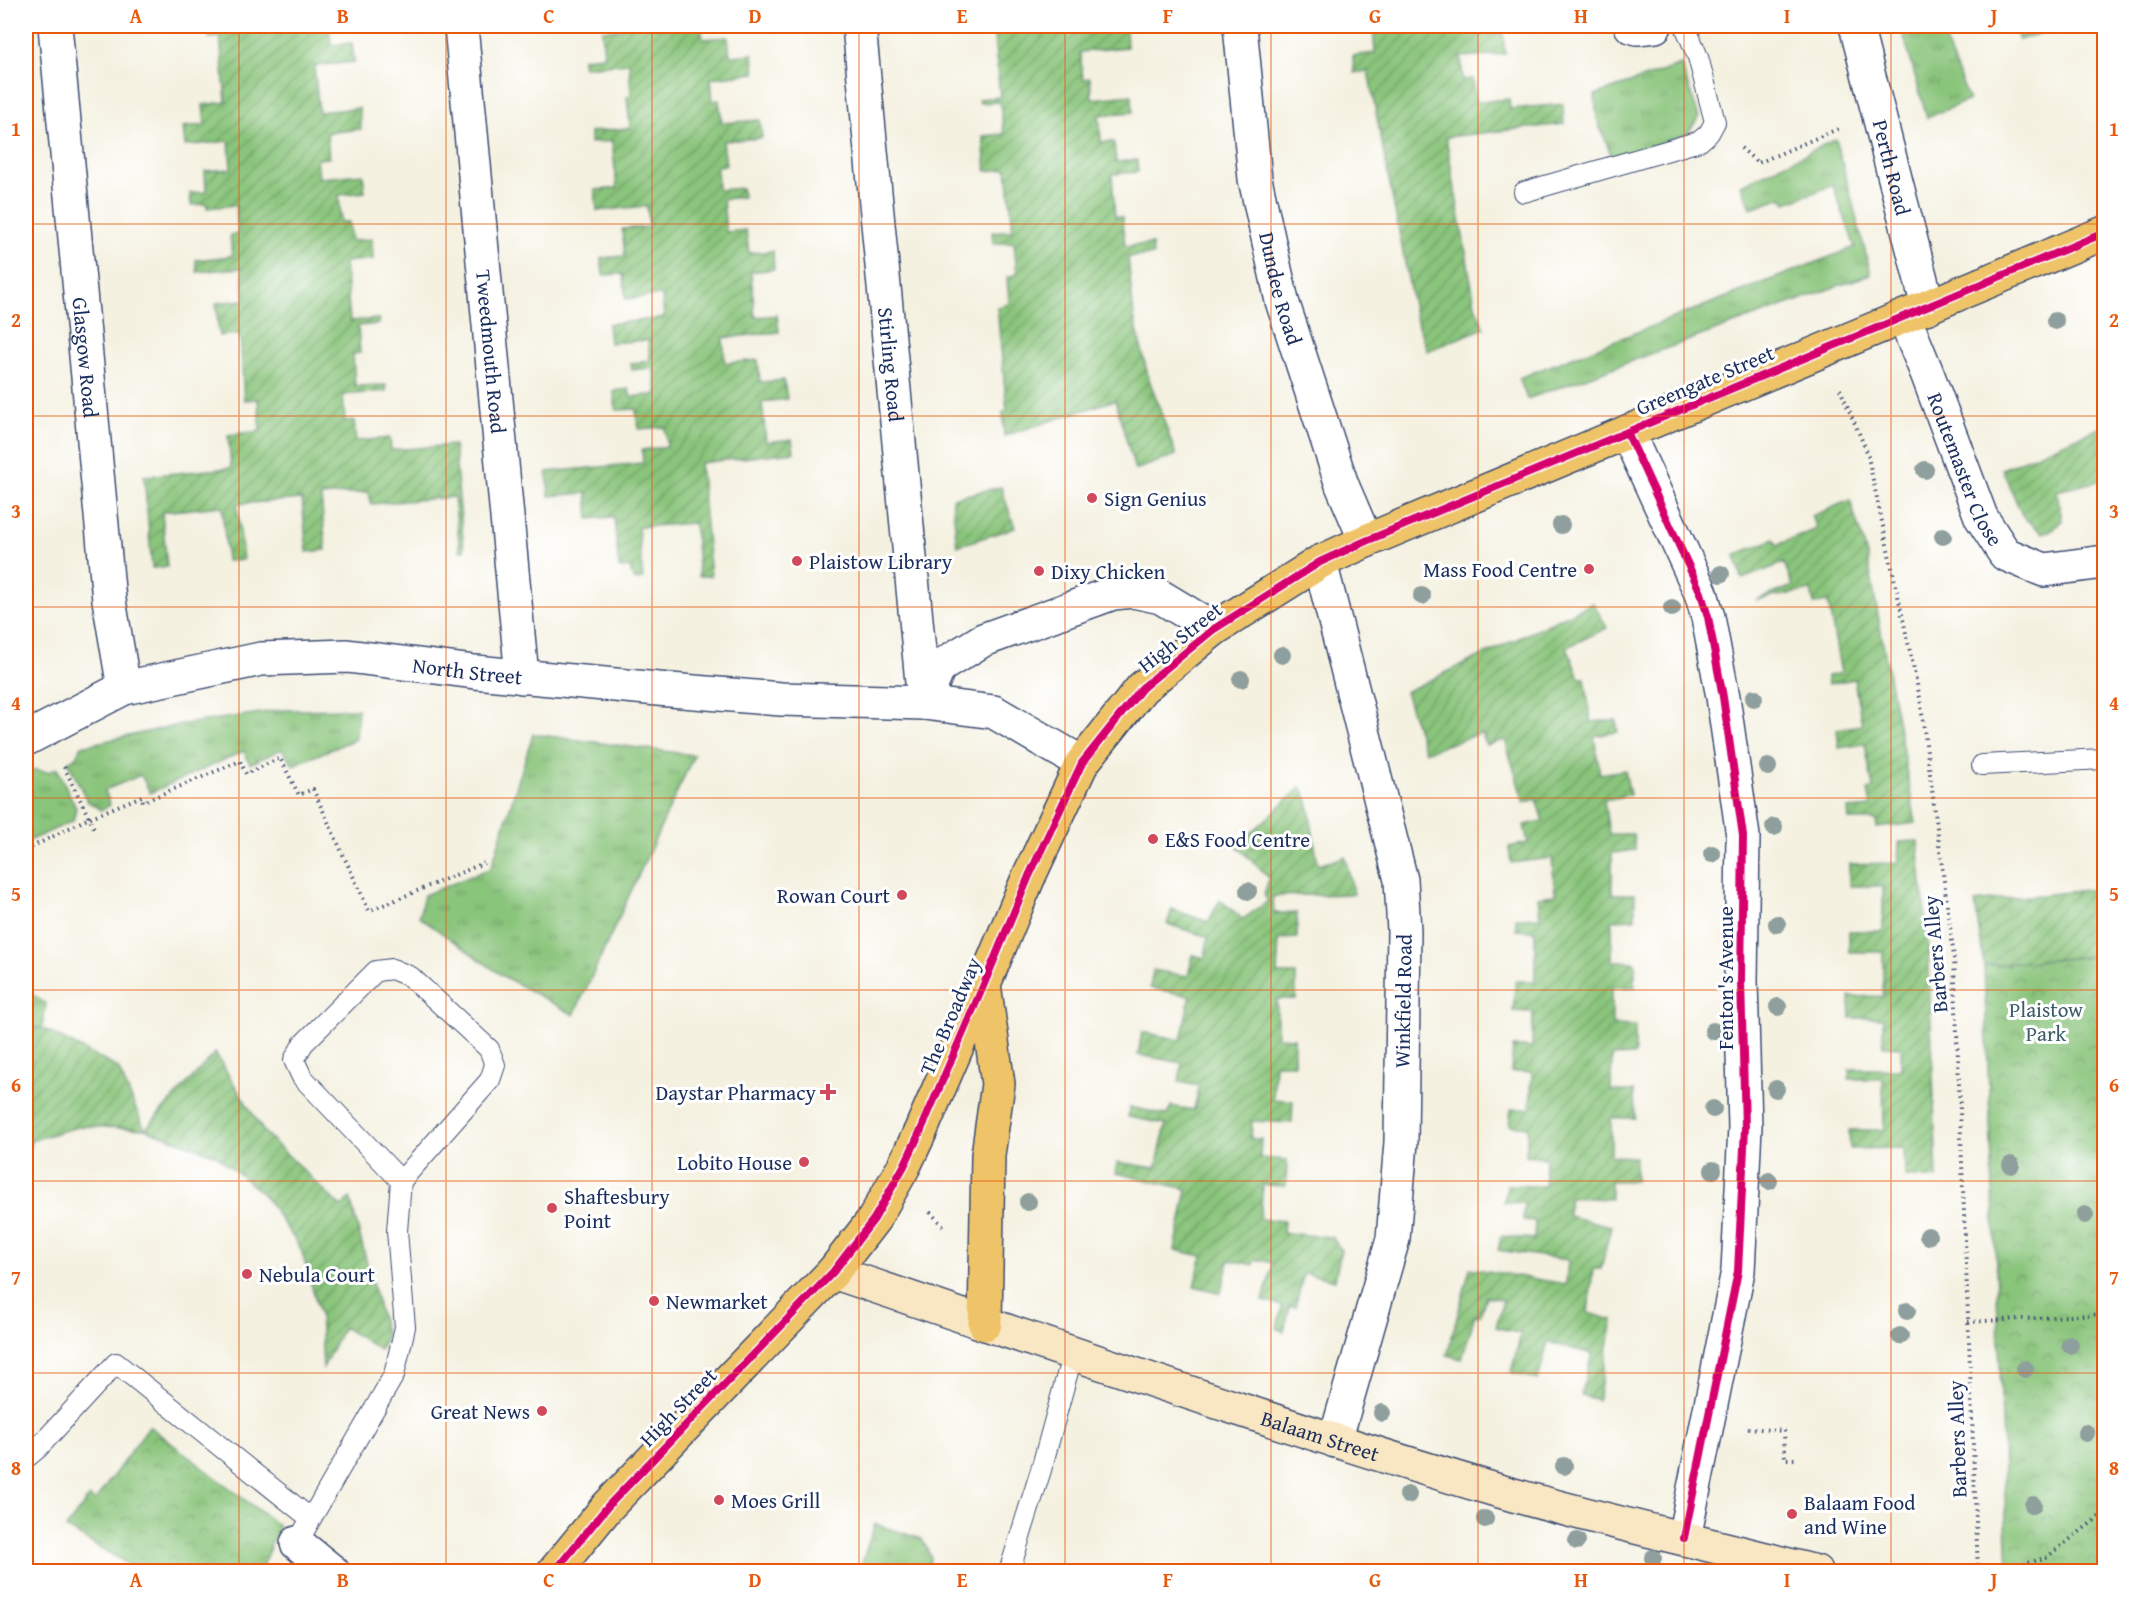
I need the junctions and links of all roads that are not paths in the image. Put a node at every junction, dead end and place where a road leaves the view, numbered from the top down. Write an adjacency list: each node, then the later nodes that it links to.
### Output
1 (55, 26): 18 (street, Glasgow Road)
2 (461, 26): 17 (street, Tweedmouth Road)
3 (859, 26): 19 (street, Stirling Road)
4 (1239, 26): 13 (street, Dundee Road)
5 (1631, 26): 6 (street)
6 (1655, 26)
7 (1685, 26): 9 (lane)
8 (1856, 26): 11 (street, Perth Road)
9 (1524, 192)
10 (2104, 233): 11 (main road, Greengate Street)
11 (1916, 312): 12 (main road, Greengate Street); 15 (street, Routemaster Close)
12 (1627, 432): 13 (main road, Greengate Street); 32 (street, Fenton's Avenue)
13 (1366, 541): 14 (main road, Greengate Street)
14 (1320, 562): 16 (main road, High Street); 29 (street, Winkfield Road)
15 (2104, 562)
16 (1214, 629): 19 (street, High Street); 22 (main road, High Street)
17 (522, 677): 18 (street, North Street); 19 (street, North Street)
18 (124, 688): 20 (street, North Street)
19 (924, 703): 22 (street, North Street)
20 (35, 734)
21 (2104, 759): 23 (lane)
22 (1082, 763): 24 (main road, The Broadway)
23 (1982, 765)
24 (984, 984): 26 (main road, The Broadway); 27 (main road)
25 (401, 1181): 25 (lane); 31 (lane)
26 (833, 1272): 27 (main road, Balaam Street); 34 (main road, High Street)
27 (985, 1324): 28 (main road, Balaam Street)
28 (1073, 1353): 29 (main road, Balaam Street); 35 (lane)
29 (1335, 1441): 32 (main road, Balaam Street)
30 (26, 1458): 31 (lane)
31 (304, 1531): 33 (street)
32 (1684, 1538): 36 (main road, Balaam Street)
33 (333, 1572)
34 (554, 1572)
35 (1009, 1572)
36 (1816, 1572)

